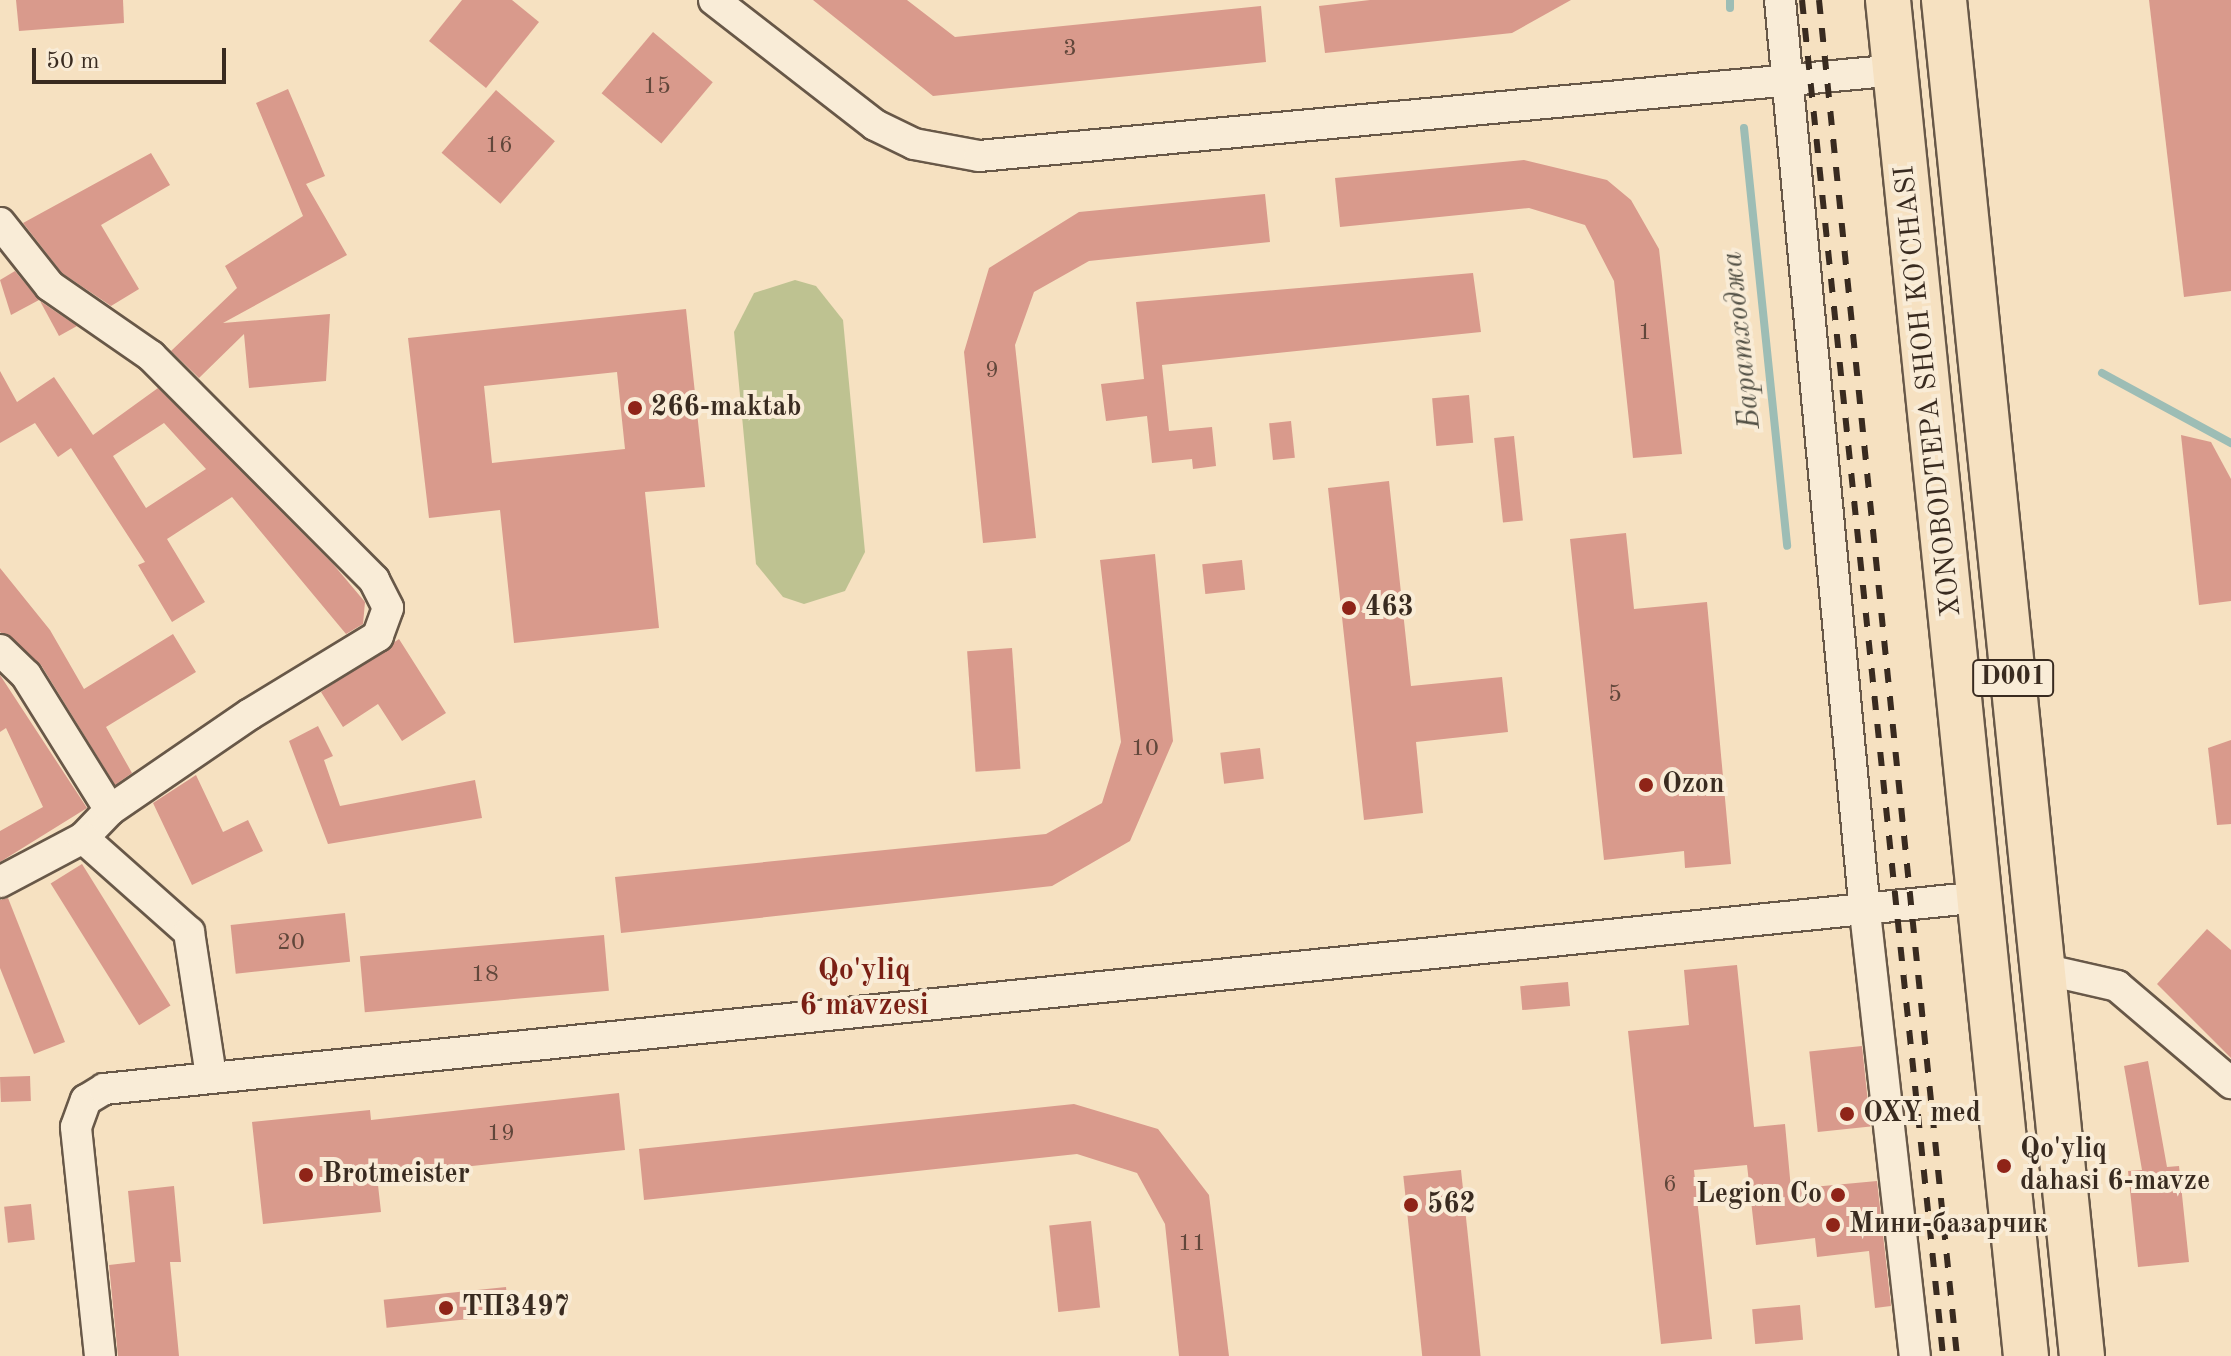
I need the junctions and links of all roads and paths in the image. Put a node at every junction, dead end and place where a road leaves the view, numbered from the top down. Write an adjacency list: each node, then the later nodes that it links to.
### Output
1 (714, 0): 6 (street)
2 (1780, 0): 6 (street)
3 (1888, 0): 5 (highway, XONOBODTEPA SHOH KO'CHASI / D001)
4 (1944, 0): 9 (highway, XONOBODTEPA SHOH KO'CHASI / D001)
5 (1897, 70): 6 (street); 10 (highway, XONOBODTEPA SHOH KO'CHASI / D001)
6 (1788, 81): 15 (street)
7 (0, 223): 11 (street)
8 (0, 650): 11 (street)
9 (2013, 672): 10 (highway); 16 (highway, XONOBODTEPA SHOH KO'CHASI / D001)
10 (1958, 678): 14 (highway, XONOBODTEPA SHOH KO'CHASI / D001)
11 (110, 810): 12 (street)
12 (83, 838): 13 (street); 17 (street)
13 (0, 882)
14 (1981, 897): 15 (street); 21 (highway, XONOBODTEPA SHOH KO'CHASI / D001)
15 (1865, 912): 17 (street); 20 (street)
16 (2043, 969): 18 (street); 22 (highway, XONOBODTEPA SHOH KO'CHASI / D001)
17 (211, 1076): 19 (street)
18 (2231, 1083)
19 (100, 1356)
20 (1915, 1356)
21 (2026, 1356)
22 (2082, 1356)

